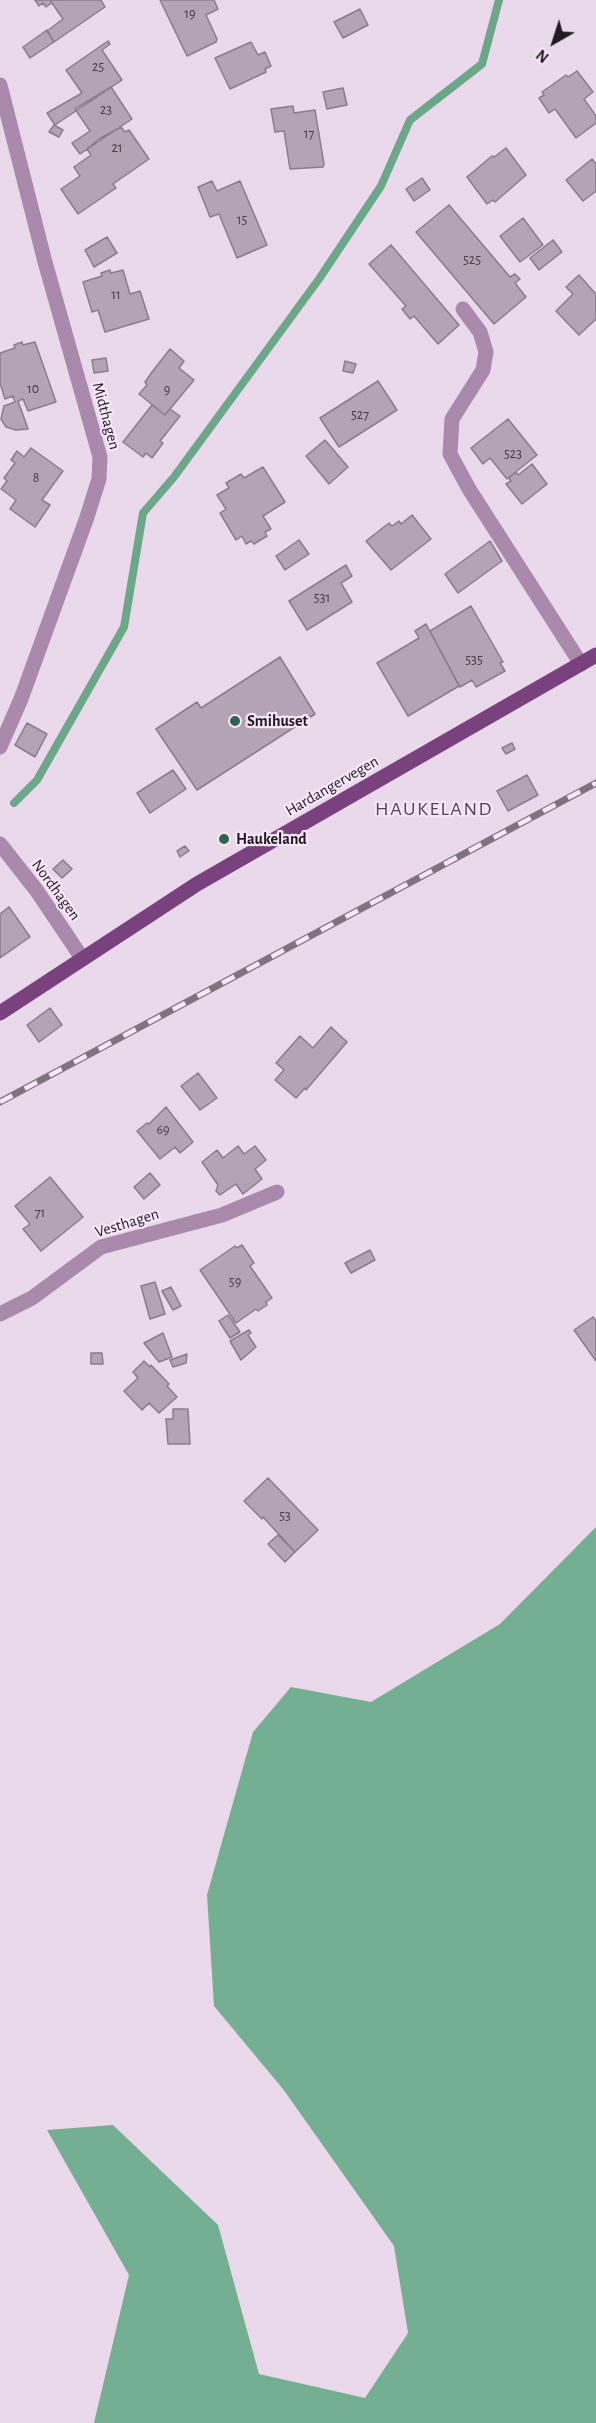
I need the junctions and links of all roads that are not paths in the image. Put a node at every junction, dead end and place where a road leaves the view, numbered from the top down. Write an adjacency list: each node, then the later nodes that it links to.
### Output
1 (0, 85): 5 (street, Midthagen)
2 (463, 309): 4 (street)
3 (596, 655): 4 (main road, Hardangervegen)
4 (581, 664): 7 (main road, Hardangervegen)
5 (0, 747)
6 (0, 844): 7 (street, Nordhagen)
7 (82, 958): 8 (main road, Hardangervegen)
8 (0, 1013)
9 (277, 1192): 10 (street, Vesthagen)
10 (0, 1314)

